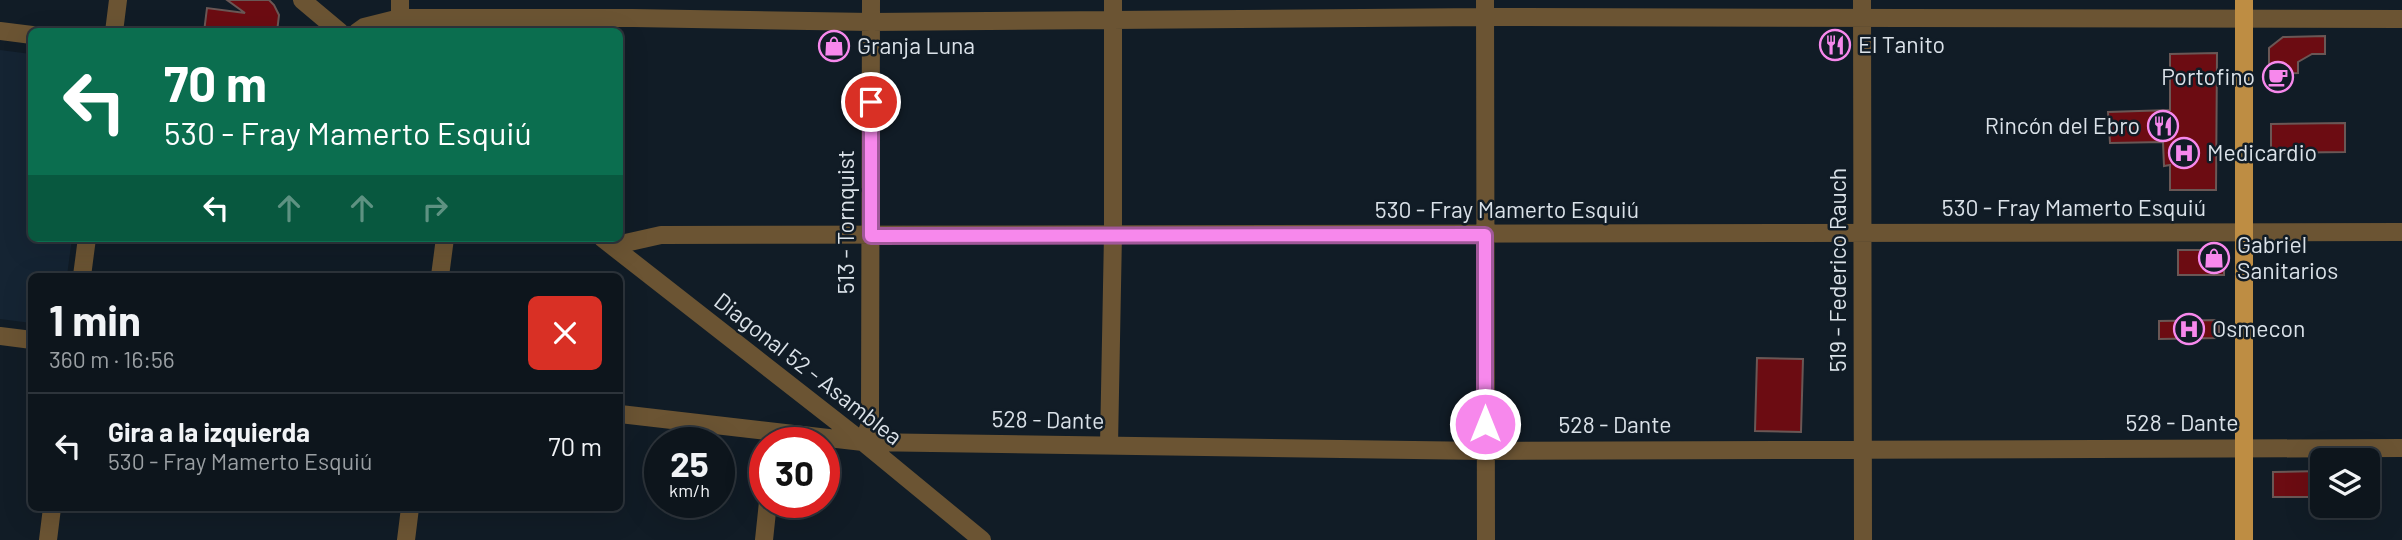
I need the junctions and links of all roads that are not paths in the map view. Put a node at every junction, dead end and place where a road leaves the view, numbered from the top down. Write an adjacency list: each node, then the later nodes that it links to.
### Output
1 (118, 0): 15 (street)
2 (302, 0): 16 (street)
3 (871, 0): 14 (street, 513 - Tornquist)
4 (1113, 0): 13 (street)
5 (1862, 0): 10 (street, 519 - Federico Rauch)
6 (2244, 0): 11 (main road)
7 (1485, 8): 10 (street); 13 (street); 24 (street)
8 (400, 9): 9 (street); 17 (street)
9 (633, 9): 14 (street)
10 (1862, 19): 11 (street); 22 (street, 519 - Federico Rauch)
11 (2244, 19): 12 (street); 20 (main road)
12 (2402, 19)
13 (1113, 21): 14 (street); 23 (street)
14 (871, 22): 25 (street, 513 - Tornquist)
15 (114, 28)
16 (335, 28)
17 (364, 28)
18 (0, 31): 19 (street)
19 (28, 34)
20 (2245, 231): 21 (street, 530 - Fray Mamerto Esquiú); 22 (street, 530 - Fray Mamerto Esquiú); 39 (main road)
21 (2402, 232)
22 (1863, 233): 24 (street, 530 - Fray Mamerto Esquiú); 41 (street, 519 - Federico Rauch)
23 (1113, 234): 24 (street, 530 - Fray Mamerto Esquiú); 25 (street, 530 - Fray Mamerto Esquiú); 38 (street)
24 (1485, 235): 42 (street)
25 (871, 236): 26 (street, 530 - Fray Mamerto Esquiú); 37 (street, 513 - Tornquist)
26 (623, 240)
27 (86, 242): 30 (street)
28 (444, 242): 31 (street)
29 (607, 242): 37 (street, Diagonal 52 - Asamblea)
30 (82, 273)
31 (440, 273)
32 (0, 336): 33 (street)
33 (28, 340)
34 (623, 414): 35 (street, 528 - Dante)
35 (749, 434)
36 (840, 441): 37 (street, 528 - Dante)
37 (863, 442): 38 (street, 528 - Dante); 49 (street, Diagonal 52 - Asamblea)
38 (1109, 445): 42 (street, 528 - Dante)
39 (2244, 448): 40 (street, 528 - Dante); 41 (street, 528 - Dante); 52 (main road)
40 (2402, 448)
41 (1862, 449): 42 (street, 528 - Dante); 51 (street, 519 - Federico Rauch)
42 (1485, 451): 50 (street)
43 (52, 511): 46 (street)
44 (410, 511): 47 (street)
45 (766, 518): 48 (street)
46 (48, 540)
47 (406, 540)
48 (764, 540)
49 (982, 540)
50 (1486, 540)
51 (1863, 540)
52 (2244, 540)

